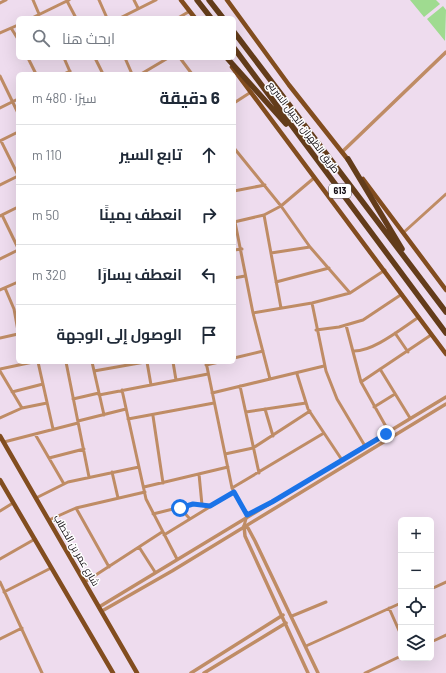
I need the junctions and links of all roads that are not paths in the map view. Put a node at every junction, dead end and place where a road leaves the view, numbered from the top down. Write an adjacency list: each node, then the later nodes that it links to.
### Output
1 (6, 0): 11 (street)
2 (33, 0): 14 (street)
3 (68, 0): 14 (street); 16 (street)
4 (99, 0): 17 (street)
5 (134, 0): 12 (street)
6 (156, 0): 12 (street)
7 (181, 0): 13 (main road)
8 (197, 0): 21 (highway)
9 (209, 0): 22 (highway)
10 (227, 0): 54 (main road, 613)
11 (0, 3)
12 (138, 8): 18 (street)
13 (190, 11): 19 (street); 20 (main road)
14 (39, 14): 15 (street)
15 (36, 16)
16 (75, 16)
17 (106, 16)
18 (124, 16)
19 (181, 16)
20 (194, 16)
21 (209, 16)
22 (221, 16)
23 (16, 26): 24 (street)
24 (12, 28): 25 (street); 26 (street)
25 (0, 34)
26 (16, 35)
27 (236, 35): 80 (highway, طريق الظهران الجبيل السريع / 613)
28 (236, 51): 55 (highway, طريق الظهران الجبيل السريع / 613)
29 (446, 52): 54 (street)
30 (29, 60): 38 (street)
31 (65, 60): 39 (street)
32 (96, 60): 40 (street)
33 (125, 60): 41 (street)
34 (165, 60): 42 (street)
35 (182, 60): 43 (street)
36 (227, 60): 45 (main road)
37 (228, 60): 55 (highway)
38 (35, 72)
39 (70, 72)
40 (102, 72)
41 (131, 72)
42 (146, 72)
43 (190, 72)
44 (0, 76): 47 (street)
45 (251, 92): 48 (street); 59 (main road)
46 (16, 100): 47 (street)
47 (13, 102): 49 (street); 50 (street)
48 (236, 102)
49 (0, 108)
50 (16, 109)
51 (16, 133): 52 (street)
52 (0, 141): 57 (street)
53 (236, 150): 61 (street)
54 (342, 152): 56 (main road, 613)
55 (312, 153): 99 (highway, طريق الظهران الجبيل السريع / 613)
56 (348, 159): 70 (main road, 613); 80 (highway)
57 (16, 172)
58 (16, 177): 60 (street)
59 (314, 178): 64 (street); 79 (main road)
60 (0, 185)
61 (265, 185): 62 (street); 64 (street)
62 (236, 190)
63 (446, 194): 70 (street)
64 (281, 206): 66 (street); 72 (street)
65 (16, 209): 67 (street)
66 (264, 215): 68 (street); 76 (street)
67 (1, 216): 71 (street)
68 (236, 222)
69 (236, 226): 73 (street)
70 (403, 233): 87 (main road, 613)
71 (16, 245)
72 (310, 247): 76 (street); 78 (street)
73 (242, 249): 75 (street); 81 (street)
74 (16, 250): 77 (street)
75 (236, 250)
76 (271, 254): 83 (street)
77 (0, 259)
78 (329, 268): 83 (street); 88 (street)
79 (385, 270): 88 (street); 89 (main road)
80 (418, 275): 92 (highway, طريق الظهران الجبيل السريع / 613)
81 (245, 276): 82 (street); 93 (street)
82 (236, 278)
83 (276, 282): 91 (street)
84 (16, 283): 85 (street)
85 (4, 288): 86 (street); 95 (street)
86 (0, 290)
87 (446, 290)
88 (350, 293): 90 (street)
89 (402, 294): 94 (main road); 96 (street)
90 (312, 303): 91 (street); 97 (street)
91 (281, 308): 93 (street)
92 (446, 312)
93 (254, 313): 103 (street)
94 (419, 318): 98 (street); 101 (main road)
95 (16, 321)
96 (346, 325): 97 (street); 104 (street)
97 (316, 330): 117 (street)
98 (395, 333): 104 (street); 105 (street)
99 (446, 333)
100 (16, 334): 102 (street)
101 (431, 335): 105 (street); 106 (main road)
102 (0, 338)
103 (263, 351): 107 (street); 124 (street)
104 (353, 351): 126 (street)
105 (408, 352): 119 (street)
106 (446, 354)
107 (236, 358)
108 (25, 364): 120 (street)
109 (38, 364): 127 (street)
110 (66, 364): 136 (street)
111 (92, 364): 121 (street)
112 (118, 364): 118 (street)
113 (135, 364): 118 (street)
114 (146, 364): 128 (street)
115 (173, 364): 125 (street)
116 (206, 364): 122 (street)
117 (324, 366): 123 (street); 162 (street)
118 (119, 367): 121 (street)
119 (380, 369): 126 (street); 134 (street)
120 (0, 370): 131 (street)
121 (94, 371): 133 (street)
122 (208, 374): 125 (street); 132 (street)
123 (297, 374): 124 (street); 137 (street)
124 (270, 379): 129 (street)
125 (176, 380): 128 (street)
126 (361, 382): 141 (street)
127 (43, 384): 131 (street); 138 (street)
128 (151, 385): 130 (street)
129 (240, 386): 132 (street); 147 (street)
130 (122, 390): 133 (street); 143 (street)
131 (12, 392): 142 (street)
132 (212, 393): 139 (street)
133 (99, 394): 136 (street); 148 (street)
134 (395, 394): 141 (street); 152 (street)
135 (446, 397): 146 (street)
136 (73, 399): 154 (street)
137 (306, 402): 144 (street); 145 (street)
138 (47, 403): 142 (street); 155 (street)
139 (214, 403): 149 (street); 165 (street)
140 (446, 404): 150 (street)
141 (374, 407): 156 (street)
142 (22, 408): 151 (street)
143 (126, 409): 148 (street); 153 (street)
144 (265, 409): 147 (street); 160 (street)
145 (310, 411): 157 (street); 160 (street)
146 (422, 411): 150 (street); 152 (street)
147 (246, 412): 163 (street)
148 (104, 415): 154 (street)
149 (153, 416): 153 (street); 175 (street)
150 (426, 416): 192 (street)
151 (0, 418)
152 (410, 418): 156 (street)
153 (128, 419): 168 (street)
154 (78, 422): 155 (street); 164 (street)
155 (53, 430): 158 (street)
156 (388, 432): 162 (street)
157 (324, 433): 167 (street); 171 (street)
158 (35, 434): 161 (street); 166 (street)
159 (0, 436): 161 (main road, شارع عمر بن الخطاب)
160 (272, 436): 163 (street)
161 (4, 442): 180 (main road, شارع عمر بن الخطاب)
162 (364, 446): 167 (street)
163 (253, 448): 165 (street); 171 (street)
164 (84, 449): 166 (street); 173 (street)
165 (225, 454): 169 (street)
166 (49, 458): 176 (street)
167 (342, 460): 189 (street)
168 (139, 467): 170 (street); 177 (street)
169 (228, 467): 172 (street); 178 (street)
170 (112, 472): 173 (street); 181 (street)
171 (259, 473): 178 (street)
172 (199, 474): 175 (street); 183 (street)
173 (89, 477): 176 (street)
174 (0, 480): 182 (main road)
175 (162, 483): 177 (street)
176 (64, 484): 180 (street)
177 (144, 487): 179 (street)
178 (233, 490): 184 (street); 189 (street)
179 (145, 492): 181 (street); 188 (street)
180 (36, 498): 191 (main road, شارع عمر بن الخطاب)
181 (118, 498): 185 (street)
182 (13, 503): 187 (street); 194 (main road)
183 (202, 505): 184 (street); 186 (street)
184 (210, 506): 190 (street)
185 (76, 508): 191 (street); 198 (street)
186 (180, 508): 188 (street); 190 (street)
187 (0, 510)
188 (153, 514): 193 (street)
189 (247, 515): 192 (street); 197 (street)
190 (190, 519): 193 (street)
191 (49, 520): 202 (main road, شارع عمر بن الخطاب)
192 (244, 526): 209 (street); 210 (street); 211 (street)
193 (163, 533): 195 (street); 197 (street)
194 (35, 538): 196 (street); 199 (main road)
195 (139, 547): 198 (street); 200 (street)
196 (0, 559)
197 (177, 559): 200 (street)
198 (109, 567): 202 (street)
199 (51, 568): 205 (street); 221 (main road)
200 (155, 572): 209 (street)
201 (0, 582): 205 (street)
202 (85, 582): 209 (main road, شارع عمر بن الخطاب)
203 (446, 582): 204 (street)
204 (434, 588)
205 (4, 592): 213 (street)
206 (326, 602): 211 (street)
207 (398, 604): 208 (street)
208 (389, 608): 214 (street); 218 (street)
209 (100, 609): 222 (main road, شارع عمر بن الخطاب)
210 (283, 615): 212 (street); 223 (street)
211 (292, 616): 218 (street)
212 (286, 623): 224 (street); 225 (street)
213 (22, 628): 216 (street); 220 (street)
214 (398, 628)
215 (446, 635): 217 (street)
216 (0, 639)
217 (434, 641)
218 (306, 646): 226 (street)
219 (398, 657): 227 (street)
220 (42, 673)
221 (113, 673)
222 (137, 673)
223 (191, 673)
224 (204, 673)
225 (308, 673)
226 (318, 673)
227 (365, 673)

